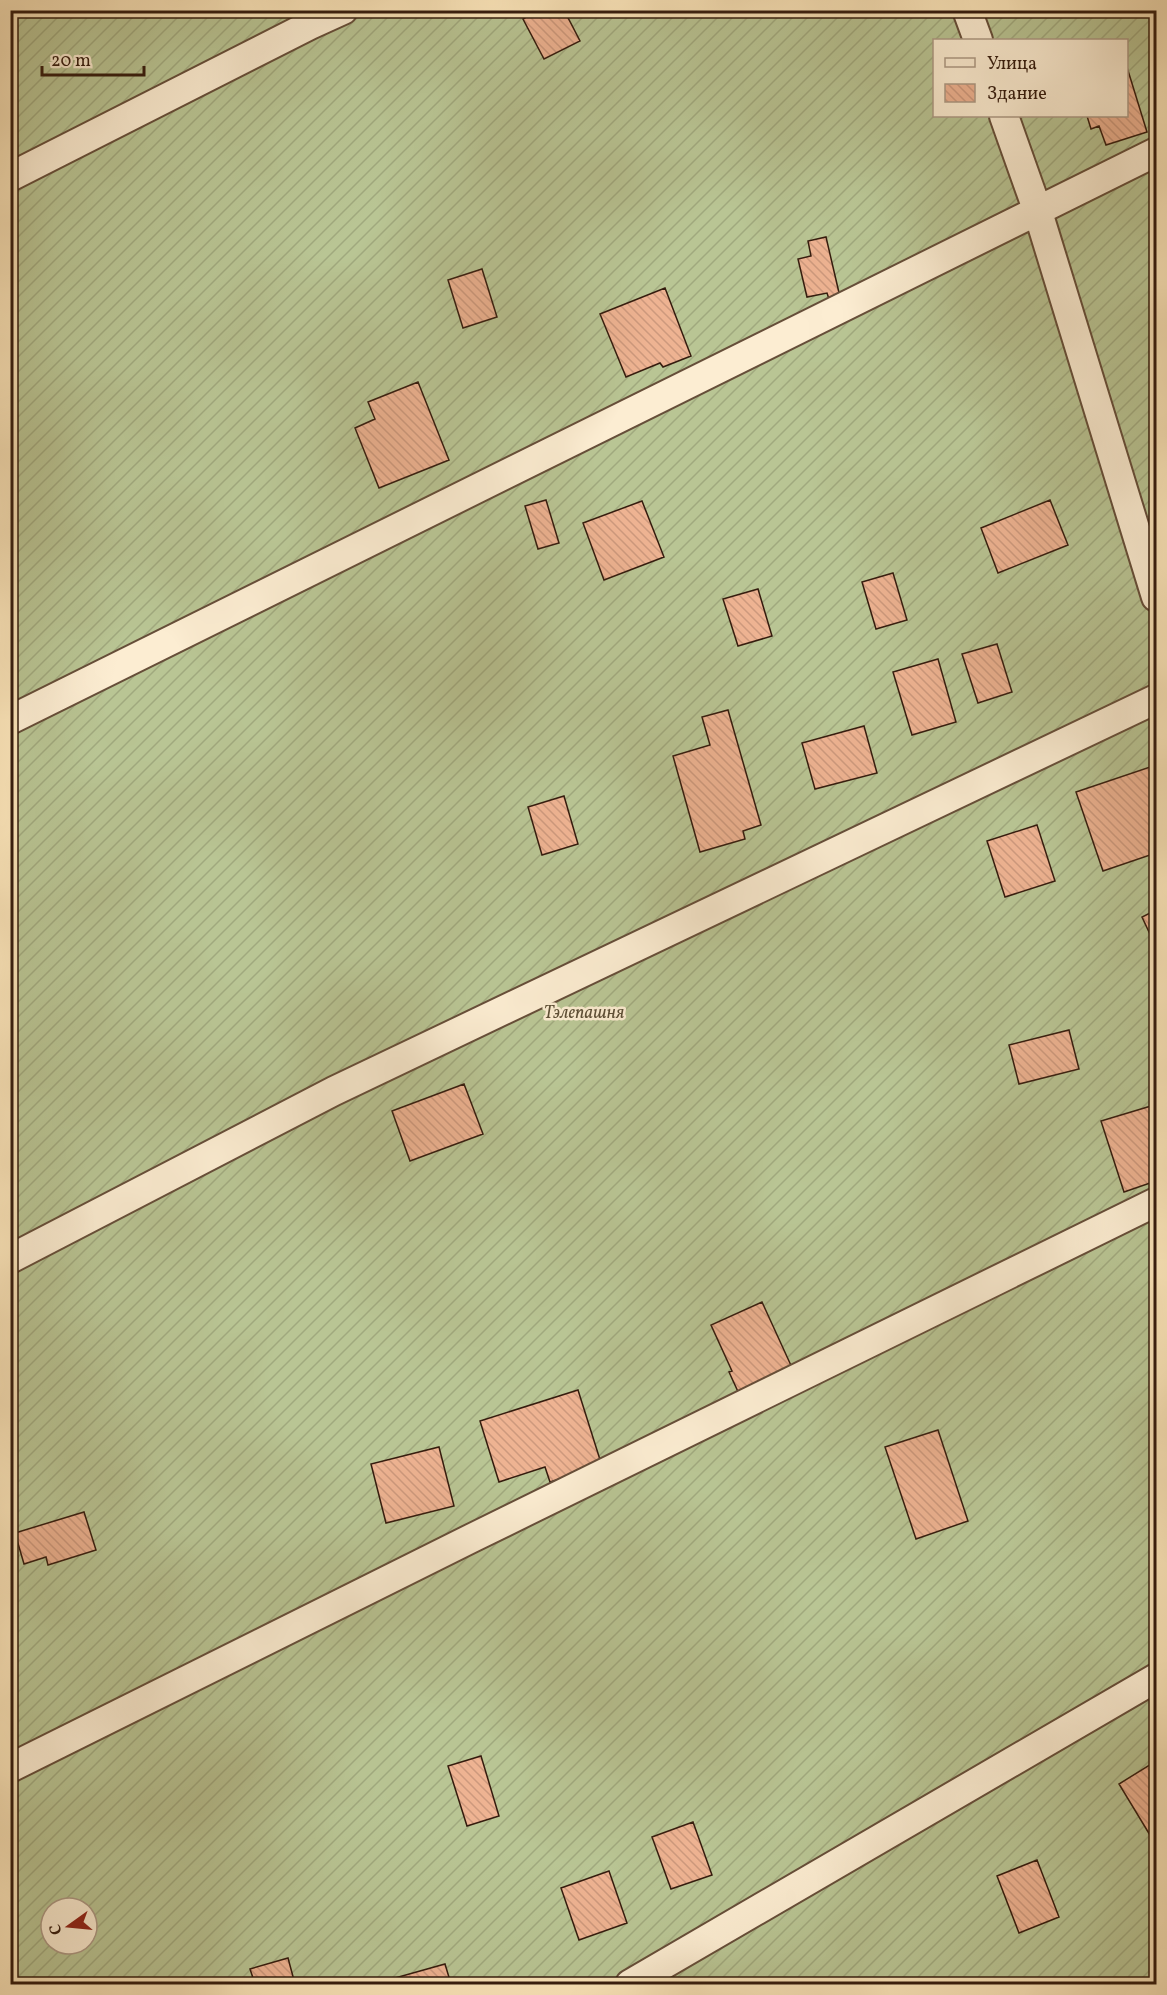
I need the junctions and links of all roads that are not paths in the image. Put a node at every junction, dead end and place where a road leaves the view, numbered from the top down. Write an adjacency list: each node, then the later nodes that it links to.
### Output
1 (343, 10): 3 (street)
2 (967, 10): 4 (street)
3 (307, 18): 7 (street)
4 (978, 39)
5 (1004, 117): 8 (street)
6 (1156, 152): 8 (street)
7 (10, 177)
8 (1038, 212): 9 (street); 11 (street)
9 (1156, 597)
10 (1156, 699): 13 (street)
11 (10, 720)
12 (1156, 1202): 15 (street)
13 (10, 1259)
14 (1156, 1678): 16 (street)
15 (10, 1768)
16 (630, 1984)

